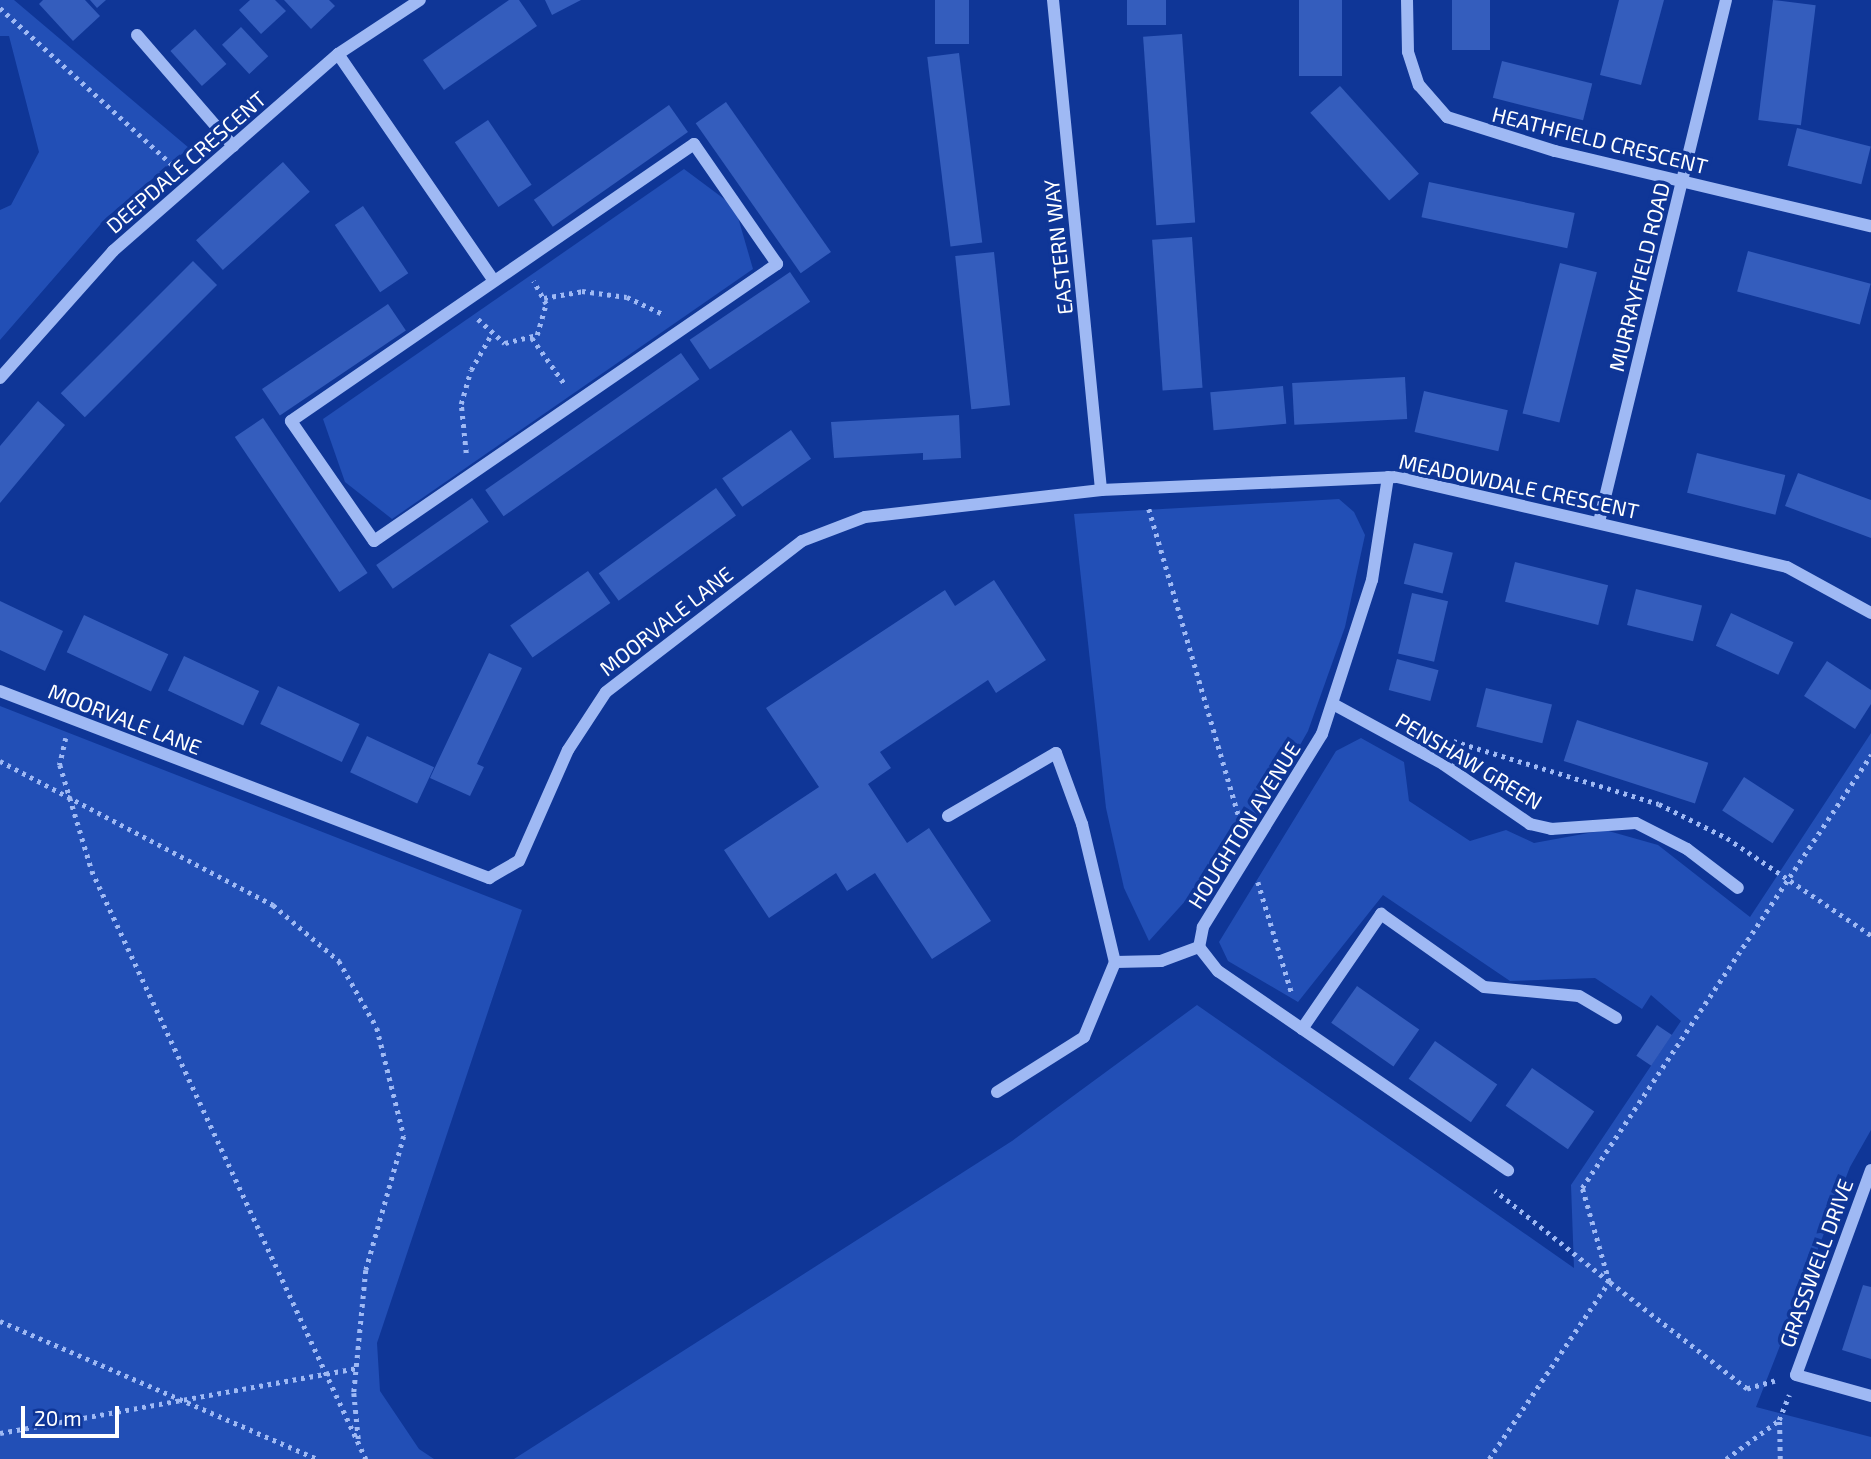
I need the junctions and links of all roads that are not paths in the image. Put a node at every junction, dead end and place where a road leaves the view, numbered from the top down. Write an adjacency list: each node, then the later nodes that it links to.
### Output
1 (420, 0): 6 (street, DEEPDALE CRESCENT)
2 (1053, 0): 13 (street, EASTERN WAY)
3 (1407, 0): 8 (street, HEATHFIELD CRESCENT)
4 (1726, 0): 8 (street, MURRAYFIELD ROAD)
5 (137, 35): 7 (street)
6 (338, 54): 7 (street, DEEPDALE CRESCENT); 10 (street)
7 (233, 146): 11 (street, DEEPDALE CRESCENT)
8 (1682, 181): 9 (street, HEATHFIELD CRESCENT); 14 (street, MURRAYFIELD ROAD)
9 (1871, 226)
10 (494, 281): 10 (street)
11 (0, 378)
12 (1388, 477): 13 (street, MEADOWDALE CRESCENT); 14 (street, MEADOWDALE CRESCENT); 17 (street, HOUGHTON AVENUE)
13 (1101, 490): 16 (street, MOORVALE LANE)
14 (1599, 522): 15 (street, MEADOWDALE CRESCENT)
15 (1871, 613)
16 (0, 691)
17 (1333, 704): 19 (street, PENSHAW GREEN); 20 (street, HOUGHTON AVENUE)
18 (948, 817): 21 (street)
19 (1738, 888)
20 (1199, 947): 21 (street); 23 (street)
21 (1115, 962): 24 (street)
22 (1616, 1017): 23 (street)
23 (1302, 1029): 25 (street)
24 (997, 1091)
25 (1508, 1170)
26 (1871, 1170): 27 (street, GRASSWELL DRIVE)
27 (1871, 1396)

